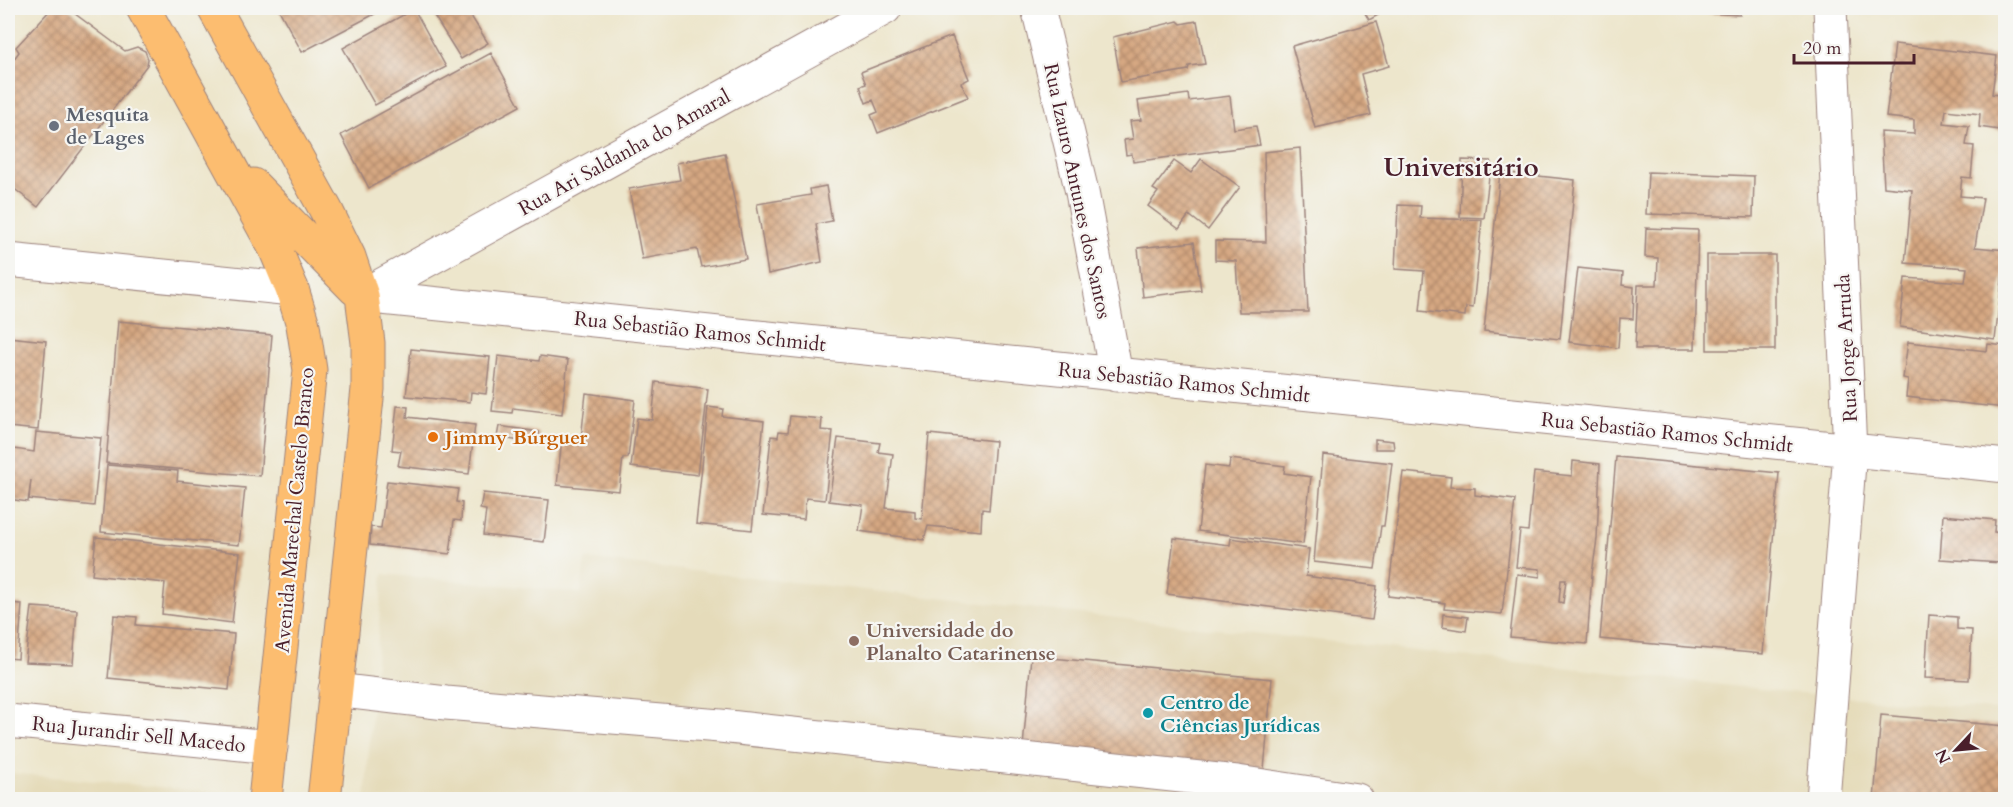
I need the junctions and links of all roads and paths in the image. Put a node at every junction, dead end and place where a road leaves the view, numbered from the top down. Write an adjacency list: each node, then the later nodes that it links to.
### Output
1 (143, 8): 6 (main road, Avenida Marechal Castelo Branco)
2 (214, 8): 9 (main road)
3 (885, 8): 9 (street, Rua Ari Saldanha do Amaral)
4 (1038, 8): 10 (street, Rua Izauro Antunes dos Santos)
5 (1830, 8): 11 (street, Rua Jorge Arruda)
6 (226, 158): 8 (main road, Avenida Marechal Castelo Branco); 9 (main road)
7 (8, 260): 8 (street)
8 (292, 289): 15 (main road, Avenida Marechal Castelo Branco)
9 (362, 296): 10 (street, Rua Sebastião Ramos Schmidt); 13 (main road)
10 (1116, 375): 11 (street, Rua Sebastião Ramos Schmidt)
11 (1850, 451): 12 (street, Rua Sebastião Ramos Schmidt); 19 (street, Rua Jorge Arruda)
12 (2006, 466)
13 (335, 690): 17 (main road); 18 (street)
14 (8, 722): 15 (street, Rua Jurandir Sell Macedo)
15 (271, 747): 16 (main road, Avenida Marechal Castelo Branco)
16 (265, 800)
17 (324, 800)
18 (1357, 800)
19 (1823, 800)

